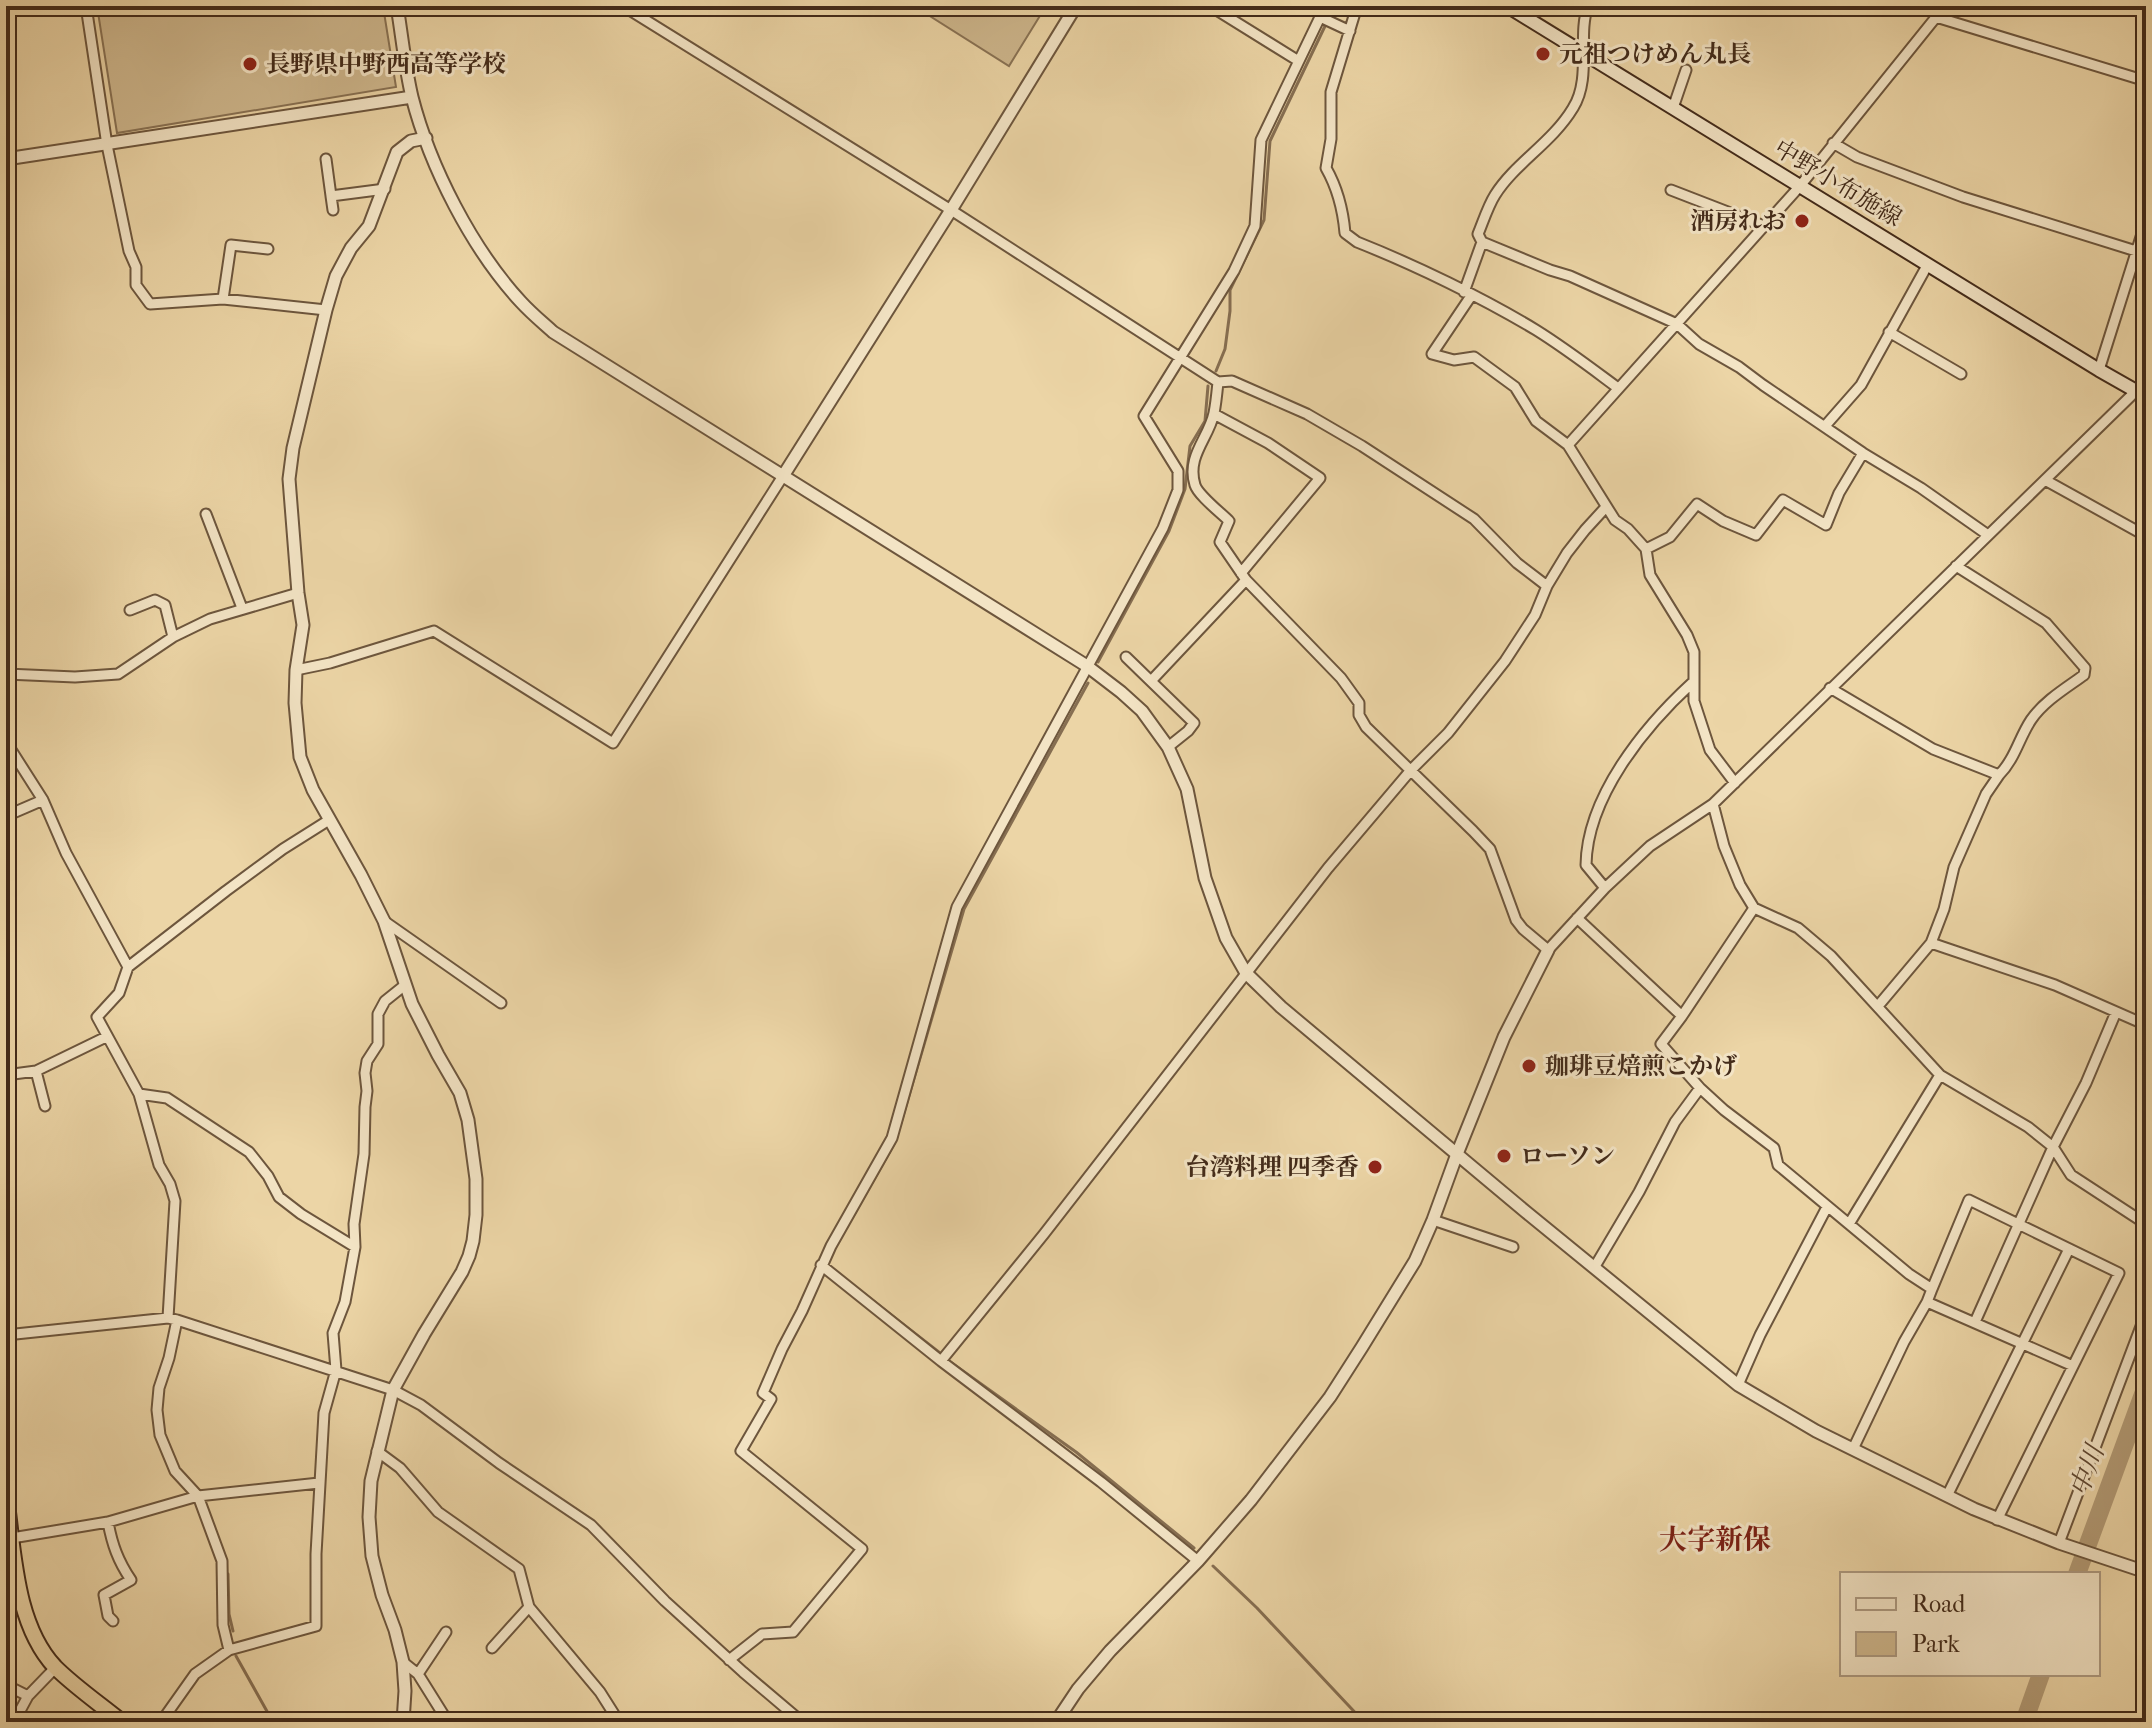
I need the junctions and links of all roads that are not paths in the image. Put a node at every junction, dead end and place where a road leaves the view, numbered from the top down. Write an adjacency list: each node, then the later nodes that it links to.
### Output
1 (86, 6): 20 (street)
2 (397, 6): 16 (street)
3 (623, 6): 28 (street)
4 (1076, 6): 28 (street)
5 (1210, 6): 13 (street)
6 (1357, 6): 11 (street)
7 (1507, 6): 12 (main road, 中野小布施線)
8 (1588, 6): 12 (street)
9 (1945, 6): 10 (street)
10 (1936, 17): 15 (street); 19 (street)
11 (1350, 31): 13 (street); 35 (street)
12 (1585, 54): 17 (main road, 中野小布施線); 31 (street)
13 (1297, 60): 40 (street)
14 (1686, 70): 17 (street)
15 (2146, 81)
16 (412, 97): 18 (street); 20 (street)
17 (1673, 108): 23 (main road, 中野小布施線)
18 (426, 138): 24 (street); 50 (street)
19 (1833, 143): 23 (street); 33 (street)
20 (107, 145): 21 (street); 36 (street)
21 (6, 159)
22 (326, 159): 26 (street)
23 (1800, 186): 30 (street); 34 (main road, 中野小布施線)
24 (385, 189): 26 (street); 37 (street)
25 (1671, 190): 30 (street)
26 (331, 196): 27 (street)
27 (333, 210)
28 (951, 210): 40 (street); 50 (street)
29 (2146, 221): 33 (street)
30 (1764, 226): 38 (street)
31 (1482, 242): 35 (street); 38 (street)
32 (268, 249): 36 (street)
33 (2136, 251): 41 (street)
34 (1928, 264): 39 (street); 41 (main road, 中野小布施線)
35 (1468, 294): 44 (street); 48 (street)
36 (223, 299): 37 (street)
37 (326, 310): 60 (street)
38 (1677, 324): 44 (street); 47 (street)
39 (1889, 332): 42 (street); 47 (street)
40 (1181, 357): 43 (street); 65 (street)
41 (2099, 370): 45 (main road, 中野小布施線)
42 (1961, 374)
43 (1218, 382): 46 (street); 59 (street)
44 (1618, 388): 48 (street)
45 (2141, 393): 51 (street)
46 (1214, 414): 58 (street); 58 (street)
47 (1825, 426): 49 (street)
48 (1568, 445): 52 (street)
49 (1863, 453): 54 (street); 56 (street)
50 (783, 476): 65 (street); 66 (street)
51 (2045, 480): 54 (street); 55 (street)
52 (1606, 507): 56 (street); 59 (street)
53 (206, 514): 61 (street)
54 (1988, 535): 57 (street)
55 (2146, 536)
56 (1646, 549): 69 (street)
57 (1956, 566): 70 (street); 74 (street)
58 (1243, 577): 68 (street); 73 (street)
59 (1547, 586): 73 (street)
60 (298, 593): 61 (street); 66 (street)
61 (242, 608): 63 (street)
62 (130, 610): 63 (street)
63 (173, 637): 67 (street)
64 (1126, 657): 68 (street)
65 (1087, 666): 72 (street); 111 (street)
66 (296, 670): 79 (street)
67 (6, 674)
68 (1151, 681): 72 (street)
69 (1692, 683): 75 (street); 80 (street)
70 (1830, 688): 74 (street); 75 (street)
71 (6, 742): 76 (street)
72 (1168, 747): 87 (street)
73 (1411, 770): 85 (street); 87 (street)
74 (1999, 775): 84 (street)
75 (1735, 783): 77 (street)
76 (43, 800): 78 (street); 86 (street)
77 (1713, 804): 80 (street); 81 (street)
78 (6, 816)
79 (329, 820): 83 (street); 86 (street)
80 (1605, 888): 82 (street)
81 (1754, 908): 90 (street); 92 (street)
82 (1577, 918): 85 (street); 92 (street)
83 (384, 921): 88 (street); 89 (street)
84 (1931, 943): 90 (street); 91 (street)
85 (1548, 950): 102 (street)
86 (128, 967): 94 (street)
87 (1246, 973): 102 (street); 120 (street)
88 (405, 985): 108 (street); 124 (street)
89 (501, 1003)
90 (1878, 1006): 97 (street)
91 (2116, 1012): 93 (street); 101 (street)
92 (1682, 1016): 98 (street)
93 (2146, 1025)
94 (106, 1037): 95 (street); 99 (street)
95 (36, 1071): 96 (street); 100 (street)
96 (6, 1075)
97 (1940, 1075): 101 (street); 105 (street)
98 (1700, 1088): 103 (street); 112 (street)
99 (139, 1094): 108 (street); 116 (street)
100 (45, 1106)
101 (2053, 1147): 106 (street); 107 (street)
102 (1457, 1154): 104 (street); 112 (street)
103 (1827, 1207): 105 (street); 123 (street)
104 (1433, 1220): 109 (street); 135 (street)
105 (1849, 1224): 113 (street)
106 (2146, 1224)
107 (2017, 1225): 110 (street); 113 (street); 117 (street)
108 (355, 1247): 122 (street)
109 (1513, 1247)
110 (2069, 1249): 119 (street); 121 (street)
111 (821, 1265): 120 (street); 143 (street)
112 (1594, 1268): 123 (street)
113 (1932, 1289): 114 (street)
114 (1927, 1302): 117 (street); 125 (street)
115 (2146, 1313): 134 (street)
116 (173, 1319): 118 (street); 122 (street); 128 (street)
117 (1975, 1322): 119 (street)
118 (6, 1335)
119 (2024, 1344): 121 (street); 129 (street)
120 (941, 1361): 135 (street)
121 (2073, 1366): 131 (street)
122 (336, 1370): 124 (street); 127 (street)
123 (1738, 1385): 125 (street)
124 (393, 1390): 126 (street); 143 (street)
125 (1853, 1449): 129 (street)
126 (377, 1451): 138 (street); 144 (street)
127 (319, 1483): 128 (street); 142 (street)
128 (198, 1496): 132 (street); 142 (street)
129 (1947, 1496): 131 (street)
130 (6, 1497): 133 (highway)
131 (1997, 1520): 134 (street)
132 (108, 1522): 133 (street); 139 (street)
133 (12, 1538): 136 (highway)
134 (2059, 1543): 137 (street)
135 (1198, 1561): 156 (street)
136 (11, 1564): 145 (highway)
137 (2146, 1572)
138 (529, 1607): 141 (street); 154 (street)
139 (113, 1621)
140 (446, 1632): 146 (street)
141 (492, 1648)
142 (229, 1650): 151 (street)
143 (729, 1660): 155 (street)
144 (403, 1662): 146 (street); 152 (street)
145 (56, 1667): 148 (street); 149 (highway)
146 (418, 1674): 153 (street)
147 (6, 1685): 148 (street)
148 (28, 1696): 150 (street)
149 (117, 1720)
150 (14, 1722)
151 (161, 1722)
152 (403, 1722)
153 (448, 1722)
154 (619, 1722)
155 (802, 1722)
156 (1056, 1722)

